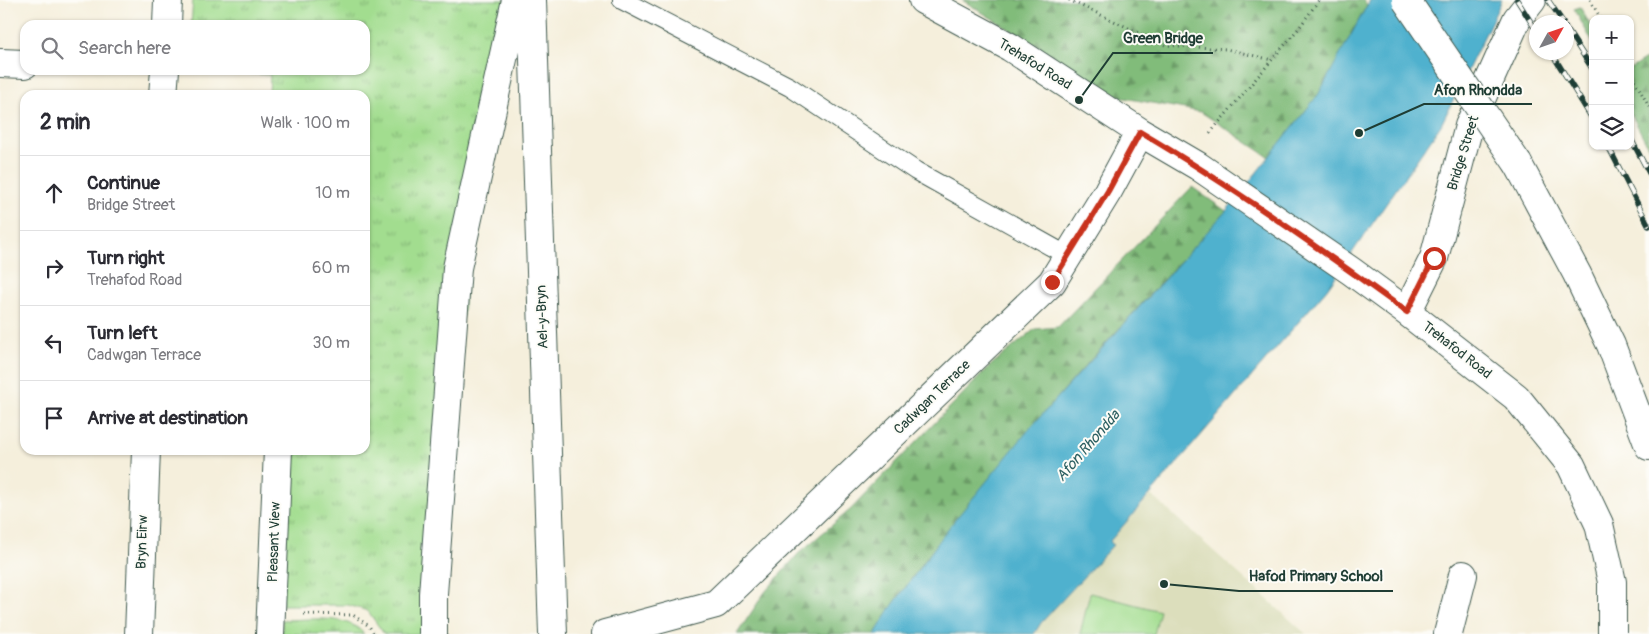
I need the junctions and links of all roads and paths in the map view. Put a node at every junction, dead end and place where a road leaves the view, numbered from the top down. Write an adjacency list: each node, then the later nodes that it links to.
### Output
1 (168, 0): 12 (street)
2 (516, 0): 31 (street)
3 (532, 0): 32 (street, Ael-y-Bryn)
4 (622, 0): 22 (lane)
5 (923, 0): 20 (street, Trehafod Road)
6 (1069, 0): 13 (path)
7 (1319, 0): 13 (path)
8 (1406, 0): 24 (street, bridge)
9 (1532, 0): 23 (street, Bridge Street)
10 (1590, 0): 11 (path)
11 (1599, 15)
12 (166, 20)
13 (1272, 60): 21 (path)
14 (0, 63): 15 (street)
15 (20, 64)
16 (165, 75): 18 (street)
17 (1634, 78): 19 (path)
18 (164, 90)
19 (1649, 107)
20 (1140, 132): 21 (street, Trehafod Road); 22 (street, Cadwgan Terrace)
21 (1193, 163): 23 (street, Trehafod Road)
22 (1068, 256): 33 (street, Cadwgan Terrace)
23 (1407, 312): 35 (street, Trehafod Road)
24 (1649, 446)
25 (146, 455): 29 (street, Bryn Eirw)
26 (278, 455): 28 (street, Pleasant View)
27 (1463, 576): 34 (street)
28 (270, 624): 30 (path)
29 (139, 634)
30 (374, 634)
31 (433, 634)
32 (553, 634)
33 (604, 634)
34 (1448, 634)
35 (1612, 634)

